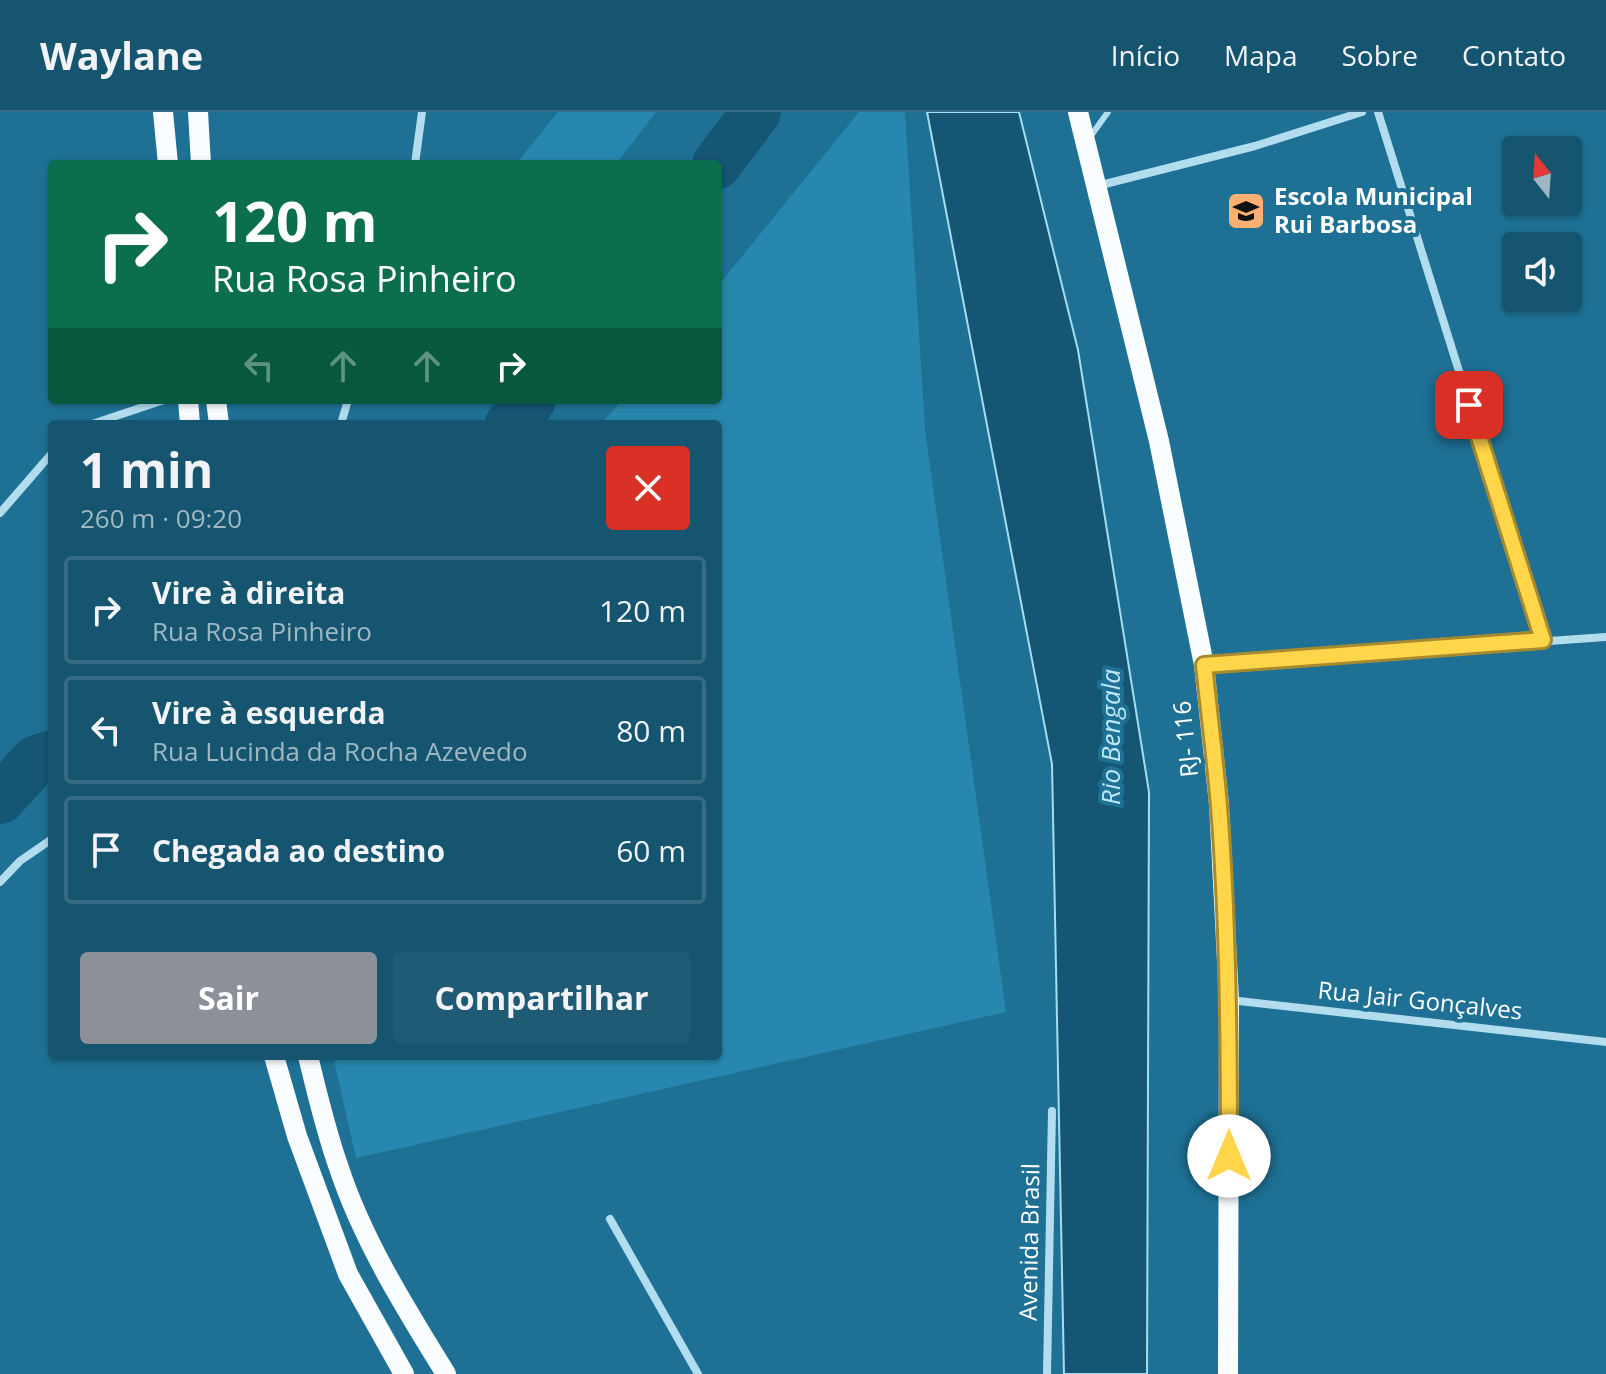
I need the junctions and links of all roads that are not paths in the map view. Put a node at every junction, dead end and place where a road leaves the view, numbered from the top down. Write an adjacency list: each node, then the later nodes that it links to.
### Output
1 (163, 112): 9 (main road)
2 (198, 112): 10 (main road)
3 (422, 112): 11 (street)
4 (1078, 112): 8 (main road, RJ- 116)
5 (1108, 112): 8 (lane)
6 (1362, 112): 12 (street)
7 (1378, 112): 18 (street)
8 (1086, 143): 12 (main road, RJ- 116)
9 (168, 160)
10 (201, 160)
11 (416, 160)
12 (1097, 186): 19 (main road, RJ- 116)
13 (152, 404): 14 (street)
14 (104, 420)
15 (48, 458): 16 (street)
16 (0, 513)
17 (1606, 637): 18 (street)
18 (1543, 640): 19 (street)
19 (1204, 665): 22 (main road, RJ- 116)
20 (48, 842): 21 (street)
21 (0, 882)
22 (1229, 1000): 23 (street, Rua Jair Gonçalves); 32 (main road, RJ- 116)
23 (1606, 1042)
24 (275, 1060): 28 (main road)
25 (309, 1060): 29 (main road)
26 (1052, 1111): 31 (street, Avenida Brasil)
27 (610, 1219): 30 (street)
28 (404, 1374)
29 (446, 1374)
30 (698, 1374)
31 (1047, 1374)
32 (1228, 1374)

